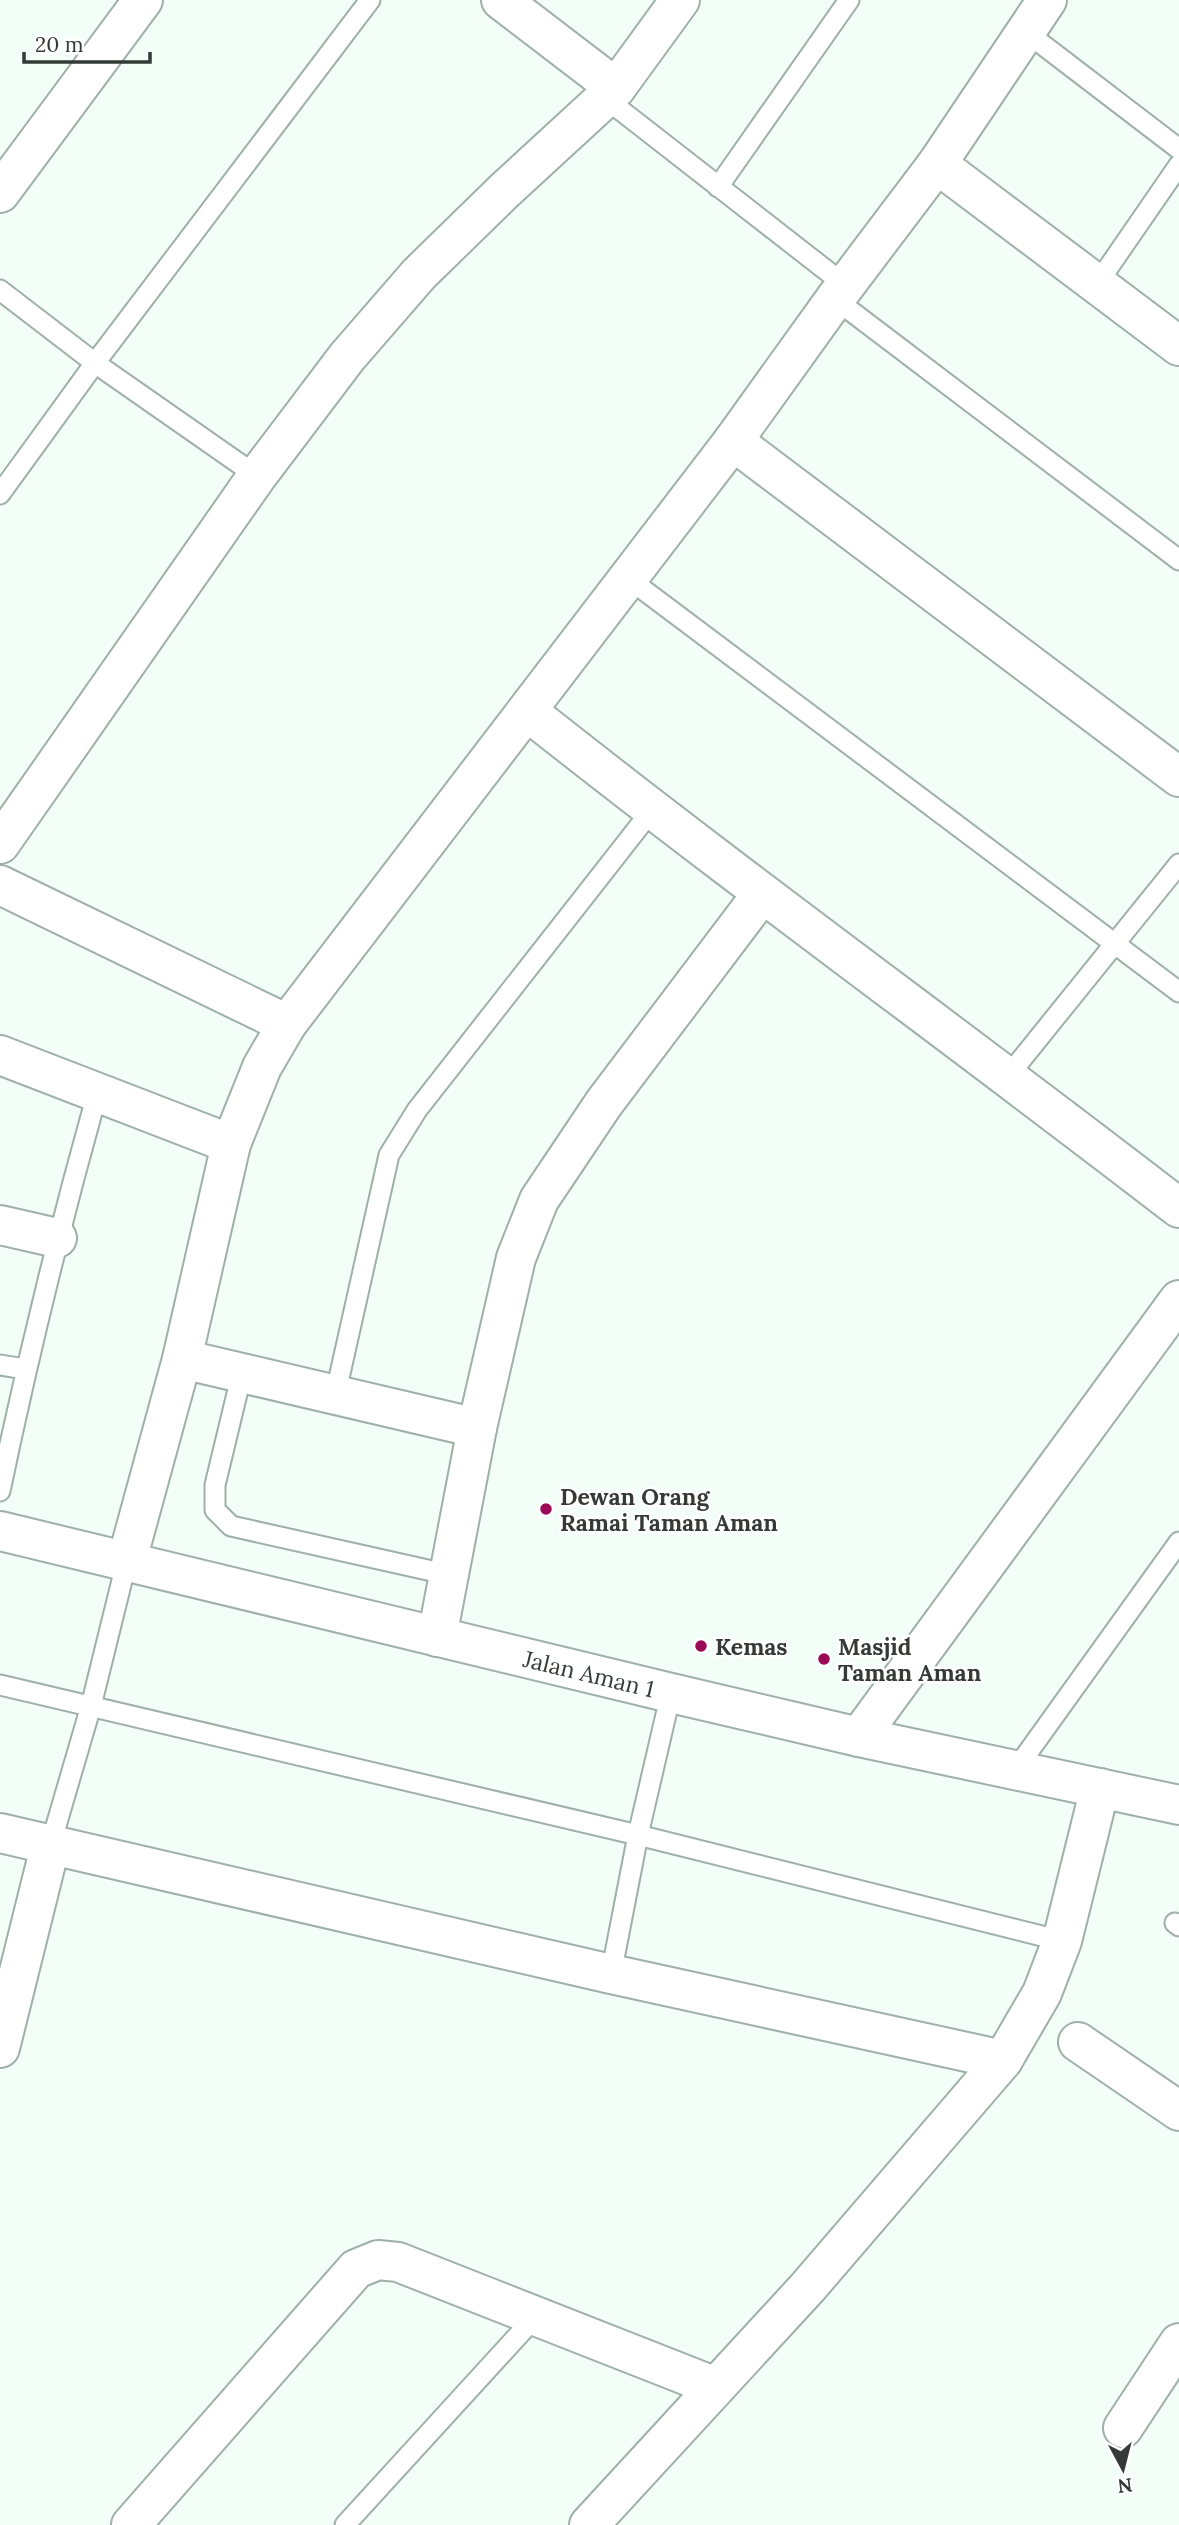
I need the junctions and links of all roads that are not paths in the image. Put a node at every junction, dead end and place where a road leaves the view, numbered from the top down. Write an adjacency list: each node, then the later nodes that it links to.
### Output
1 (143, 0): 12 (street)
2 (370, 0): 18 (lane)
3 (500, 0): 8 (street)
4 (680, 0): 8 (street)
5 (849, 0): 13 (lane)
6 (1047, 0): 7 (street)
7 (1026, 32): 9 (lane); 10 (street)
8 (611, 93): 13 (lane); 20 (street)
9 (1179, 149)
10 (937, 164): 14 (street); 16 (street)
11 (1179, 165): 14 (lane)
12 (4, 176)
13 (718, 187): 16 (lane)
14 (1097, 284): 17 (street)
15 (0, 290): 18 (lane)
16 (840, 292): 19 (street); 22 (lane)
17 (1179, 346)
18 (95, 363): 20 (lane); 21 (lane)
19 (733, 441): 23 (street); 25 (street)
20 (257, 476): 27 (street)
21 (0, 494)
22 (1179, 560)
23 (629, 579): 24 (street); 31 (lane)
24 (527, 711): 26 (street); 33 (street)
25 (1179, 777)
26 (652, 810): 30 (street); 46 (lane)
27 (0, 844)
28 (1179, 864): 31 (lane)
29 (0, 885): 33 (street)
30 (762, 894): 35 (street); 47 (street)
31 (1113, 943): 32 (lane); 35 (lane)
32 (1179, 992)
33 (287, 1024): 37 (street)
34 (0, 1055): 36 (street)
35 (1008, 1076): 38 (street)
36 (97, 1094): 37 (street); 40 (lane)
37 (231, 1144): 42 (street)
38 (1179, 1208)
39 (0, 1225): 40 (street)
40 (57, 1238): 44 (lane)
41 (1179, 1300): 57 (street)
42 (182, 1359): 45 (street); 51 (street)
43 (0, 1365): 44 (lane)
44 (25, 1369): 48 (lane)
45 (242, 1373): 46 (street); 52 (lane)
46 (335, 1396): 47 (street)
47 (477, 1428): 52 (street)
48 (0, 1491)
49 (0, 1531): 51 (street, Jalan Aman 1)
50 (1179, 1542): 58 (lane)
51 (127, 1560): 53 (street, Jalan Aman 1); 56 (lane)
52 (450, 1575): 53 (street)
53 (437, 1637): 55 (street, Jalan Aman 1)
54 (0, 1685): 56 (lane)
55 (671, 1693): 57 (street, Jalan Aman 1); 62 (lane)
56 (90, 1706): 62 (lane); 63 (lane)
57 (859, 1737): 58 (street, Jalan Aman 1)
58 (1016, 1769): 59 (street, Jalan Aman 1)
59 (1100, 1788): 60 (street, Jalan Aman 1); 64 (street)
60 (1179, 1805)
61 (0, 1833): 63 (street)
62 (638, 1835): 64 (lane); 65 (lane)
63 (51, 1843): 65 (street); 67 (street)
64 (1062, 1941): 68 (street)
65 (611, 1974): 68 (street)
66 (1078, 2042): 69 (street)
67 (0, 2048)
68 (1003, 2060): 72 (street)
69 (1179, 2111)
70 (536, 2316): 72 (street); 74 (street); 75 (lane)
71 (1179, 2343): 73 (street)
72 (716, 2387): 76 (street)
73 (1123, 2428)
74 (131, 2525)
75 (345, 2525)
76 (589, 2525)

